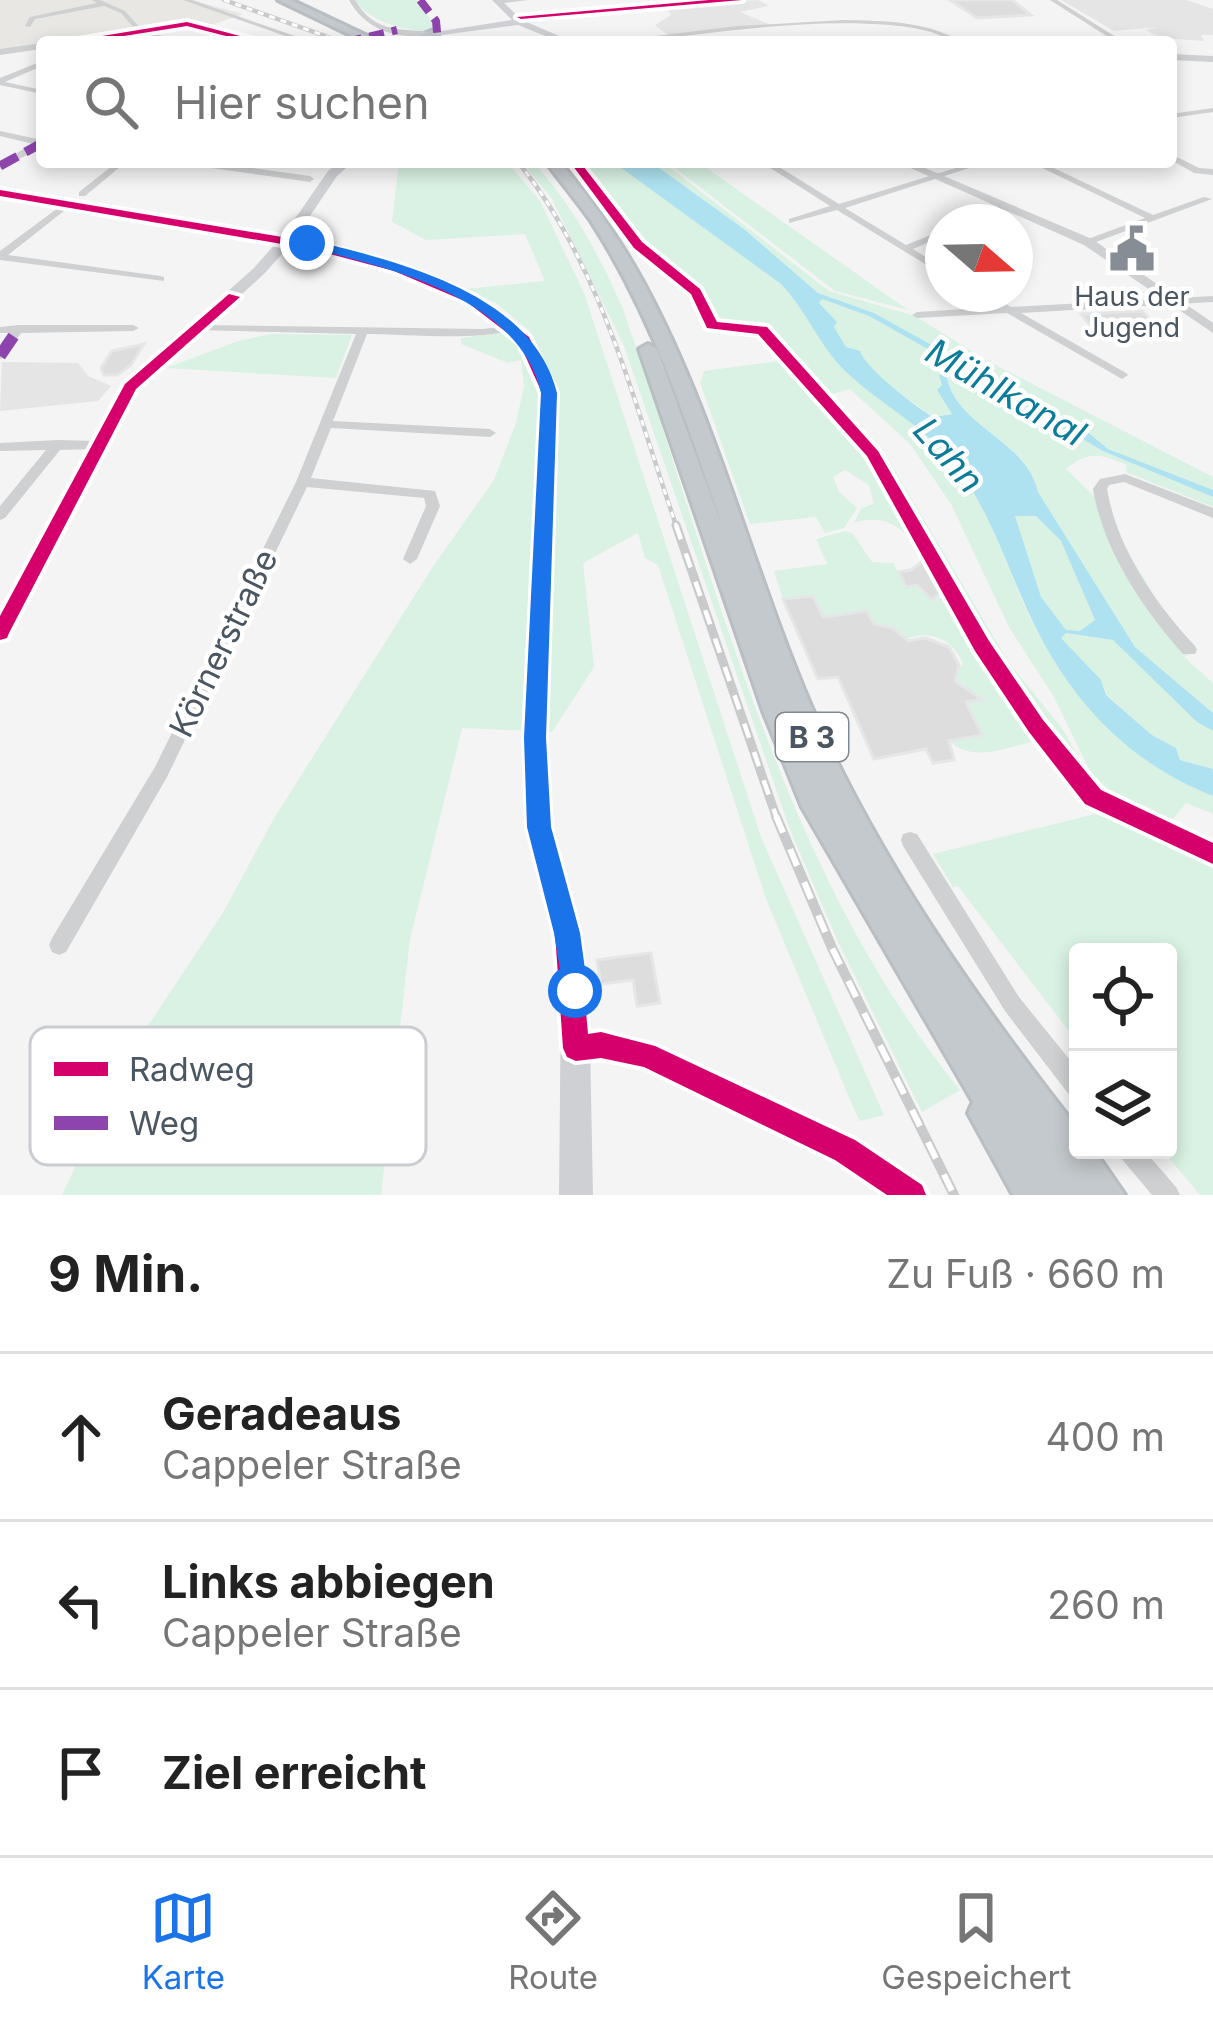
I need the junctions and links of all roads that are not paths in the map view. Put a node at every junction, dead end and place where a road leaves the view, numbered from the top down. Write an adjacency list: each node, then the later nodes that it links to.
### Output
1 (94, 0): 9 (street)
2 (186, 0): 18 (street)
3 (283, 0): 19 (highway)
4 (296, 0): 20 (highway)
5 (352, 0): 21 (street)
6 (525, 0): 8 (street)
7 (1053, 0): 25 (street)
8 (496, 1): 10 (main road)
9 (104, 4): 12 (street); 14 (street)
10 (507, 13): 11 (main road); 13 (main road)
11 (519, 22): 13 (main road); 22 (main road)
12 (28, 26)
13 (492, 26): 21 (main road)
14 (138, 30): 15 (street); 16 (street); 17 (street)
15 (104, 36)
16 (157, 36)
17 (238, 36)
18 (294, 36)
19 (361, 36)
20 (375, 36)
21 (421, 36)
22 (557, 36)
23 (678, 36): 24 (street)
24 (947, 36)
25 (1111, 36)
26 (36, 47): 27 (street)
27 (0, 52)
28 (36, 66): 29 (street)
29 (0, 82): 30 (street)
30 (36, 91)
31 (1177, 109): 33 (street)
32 (1213, 110): 33 (street)
33 (1186, 114): 34 (street)
34 (1177, 115)
35 (0, 133): 36 (street)
36 (36, 142)
37 (36, 147): 39 (street)
38 (1177, 161): 49 (street)
39 (0, 166)
40 (114, 168): 53 (street)
41 (251, 168): 51 (street)
42 (340, 168): 62 (main road)
43 (544, 168): 100 (highway, B 3)
44 (558, 168): 61 (highway, B 3)
45 (774, 168): 57 (street)
46 (916, 168): 50 (street)
47 (963, 168): 50 (street)
48 (1047, 168): 59 (street)
49 (1213, 172)
50 (934, 176): 55 (street); 57 (street)
51 (310, 178)
52 (0, 193): 56 (main road)
53 (82, 194)
54 (1207, 198): 59 (street)
55 (1001, 204)
56 (66, 205): 62 (main road); 66 (street)
57 (833, 207): 60 (street); 65 (street)
58 (1033, 218): 64 (street)
59 (1154, 219): 64 (street)
60 (792, 221)
61 (608, 231): 68 (highway); 86 (highway, B 3)
62 (288, 240): 78 (main road); 82 (main road)
63 (925, 240): 65 (street)
64 (1088, 242): 70 (street)
65 (904, 249): 67 (street)
66 (0, 257): 69 (street)
67 (925, 261)
68 (654, 275)
69 (160, 279)
70 (1169, 298): 71 (street); 72 (street); 79 (street)
71 (1213, 299)
72 (1033, 308)
73 (963, 312): 75 (street)
74 (1012, 312): 85 (street)
75 (917, 314)
76 (19, 328): 77 (street); 80 (street); 83 (street)
77 (133, 328)
78 (200, 328): 81 (street); 90 (main road)
79 (1213, 329)
80 (0, 330)
81 (363, 330): 82 (street); 87 (street, Körnerstraße)
82 (514, 331): 103 (main road)
83 (0, 356)
84 (695, 370): 86 (highway)
85 (1122, 375)
86 (692, 421): 106 (highway, B 3)
87 (328, 424): 88 (street); 92 (street, Körnerstraße)
88 (490, 433)
89 (58, 445): 90 (street); 91 (street); 94 (street)
90 (97, 445): 96 (main road)
91 (0, 447)
92 (303, 482): 95 (street); 99 (street, Körnerstraße)
93 (1213, 513): 97 (street)
94 (0, 514)
95 (410, 559)
96 (0, 633)
97 (1189, 650)
98 (910, 840): 101 (street)
99 (59, 944)
100 (926, 994): 104 (highway); 105 (highway, B 3)
101 (1069, 1077)
102 (1137, 1159): 107 (street)
103 (576, 1195)
104 (1034, 1195)
105 (1066, 1195)
106 (1106, 1195)
107 (1168, 1195)

